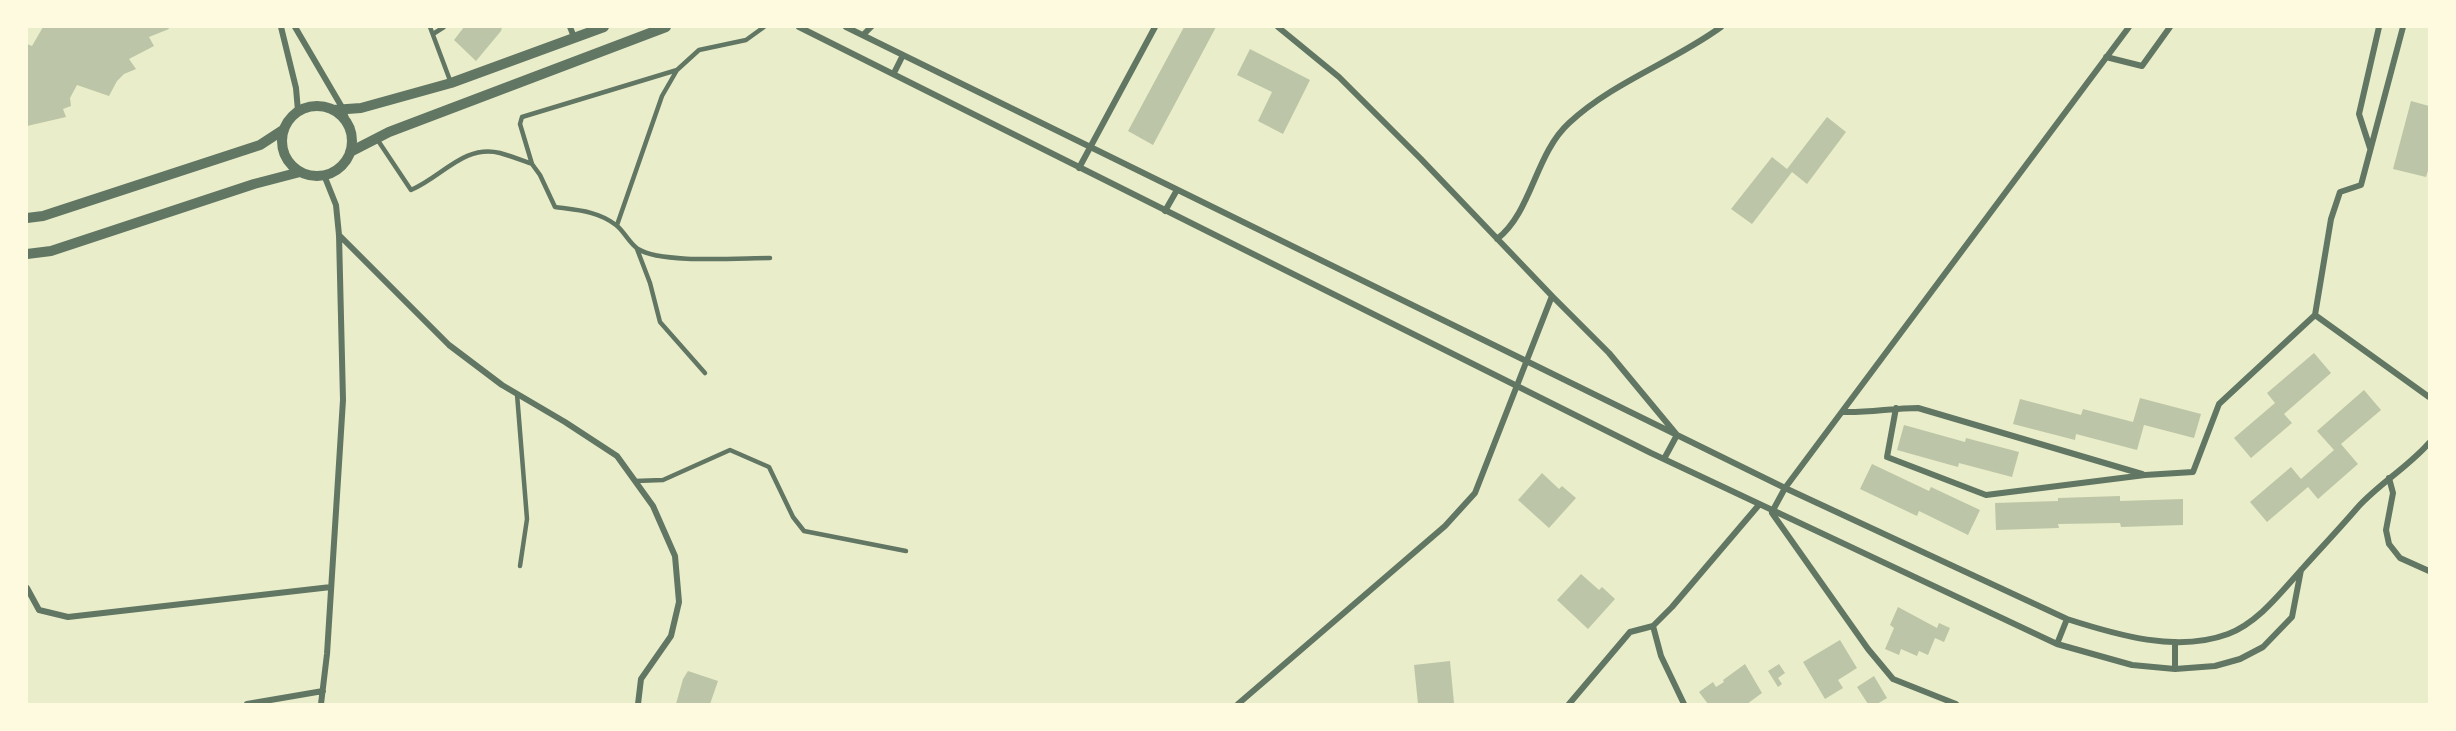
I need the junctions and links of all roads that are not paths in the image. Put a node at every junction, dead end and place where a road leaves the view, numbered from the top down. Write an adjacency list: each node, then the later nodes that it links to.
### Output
1 (280, 27): 27 (street)
2 (295, 27): 26 (street)
3 (430, 27): 19 (lane)
4 (444, 27): 19 (lane)
5 (666, 27): 29 (street)
6 (764, 27): 23 (lane)
7 (799, 27): 24 (street)
8 (846, 27): 20 (street)
9 (871, 27): 20 (street)
10 (1155, 27): 30 (street)
11 (1278, 27): 42 (street)
12 (1721, 27): 42 (street)
13 (2129, 27): 22 (street)
14 (2170, 27): 22 (street)
15 (2379, 27): 31 (street)
16 (2403, 27): 31 (street)
17 (599, 28): 18 (street)
18 (572, 32): 25 (street)
19 (433, 34): 25 (lane)
20 (863, 35): 21 (street)
21 (903, 56): 24 (street); 30 (street)
22 (2106, 57): 54 (street)
23 (677, 70): 33 (lane); 40 (lane)
24 (894, 73): 34 (street)
25 (451, 83): 26 (street)
26 (338, 110): 27 (street); 32 (street)
27 (298, 111): 28 (street)
28 (283, 130): 35 (street); 39 (street)
29 (376, 137): 32 (street); 33 (lane)
30 (1091, 148): 34 (street); 37 (street)
31 (2370, 150): 47 (street)
32 (350, 152): 36 (street)
33 (532, 164): 40 (lane)
34 (1078, 168): 38 (street)
35 (300, 172): 36 (street); 44 (street)
36 (324, 176): 41 (street)
37 (1177, 190): 38 (street); 48 (street)
38 (1166, 211): 50 (street)
39 (27, 218)
40 (617, 225): 43 (lane)
41 (339, 235): 51 (street); 68 (street)
42 (1497, 239): 46 (street)
43 (637, 248): 45 (lane); 49 (lane)
44 (27, 254)
45 (770, 258)
46 (1552, 296): 48 (street); 55 (street)
47 (2314, 315): 52 (street); 58 (street)
48 (1528, 362): 50 (street); 55 (street)
49 (705, 373)
50 (1518, 388): 57 (street); 79 (street)
51 (517, 394): 60 (street); 65 (lane)
52 (2429, 397)
53 (1896, 408): 54 (street); 58 (street); 58 (street)
54 (1842, 411): 61 (street)
55 (1677, 435): 57 (street); 61 (street)
56 (2429, 443): 59 (street)
57 (1664, 459): 62 (street)
58 (2145, 475)
59 (2389, 478): 66 (street); 67 (street)
60 (635, 481): 64 (lane); 78 (street)
61 (1785, 488): 63 (street); 70 (street)
62 (1758, 506): 63 (street); 71 (street)
63 (1772, 512): 73 (street); 82 (street)
64 (906, 551)
65 (520, 566)
66 (2302, 569): 72 (street); 74 (street)
67 (2429, 571)
68 (331, 587): 69 (street); 75 (street)
69 (27, 588)
70 (2067, 619): 72 (street); 73 (street)
71 (1653, 626): 80 (street); 81 (street)
72 (2175, 642): 74 (street)
73 (2057, 645): 74 (street)
74 (2175, 669)
75 (322, 691): 76 (street); 77 (street)
76 (247, 704)
77 (321, 704)
78 (638, 704)
79 (1238, 704)
80 (1569, 704)
81 (1684, 704)
82 (1956, 704)

